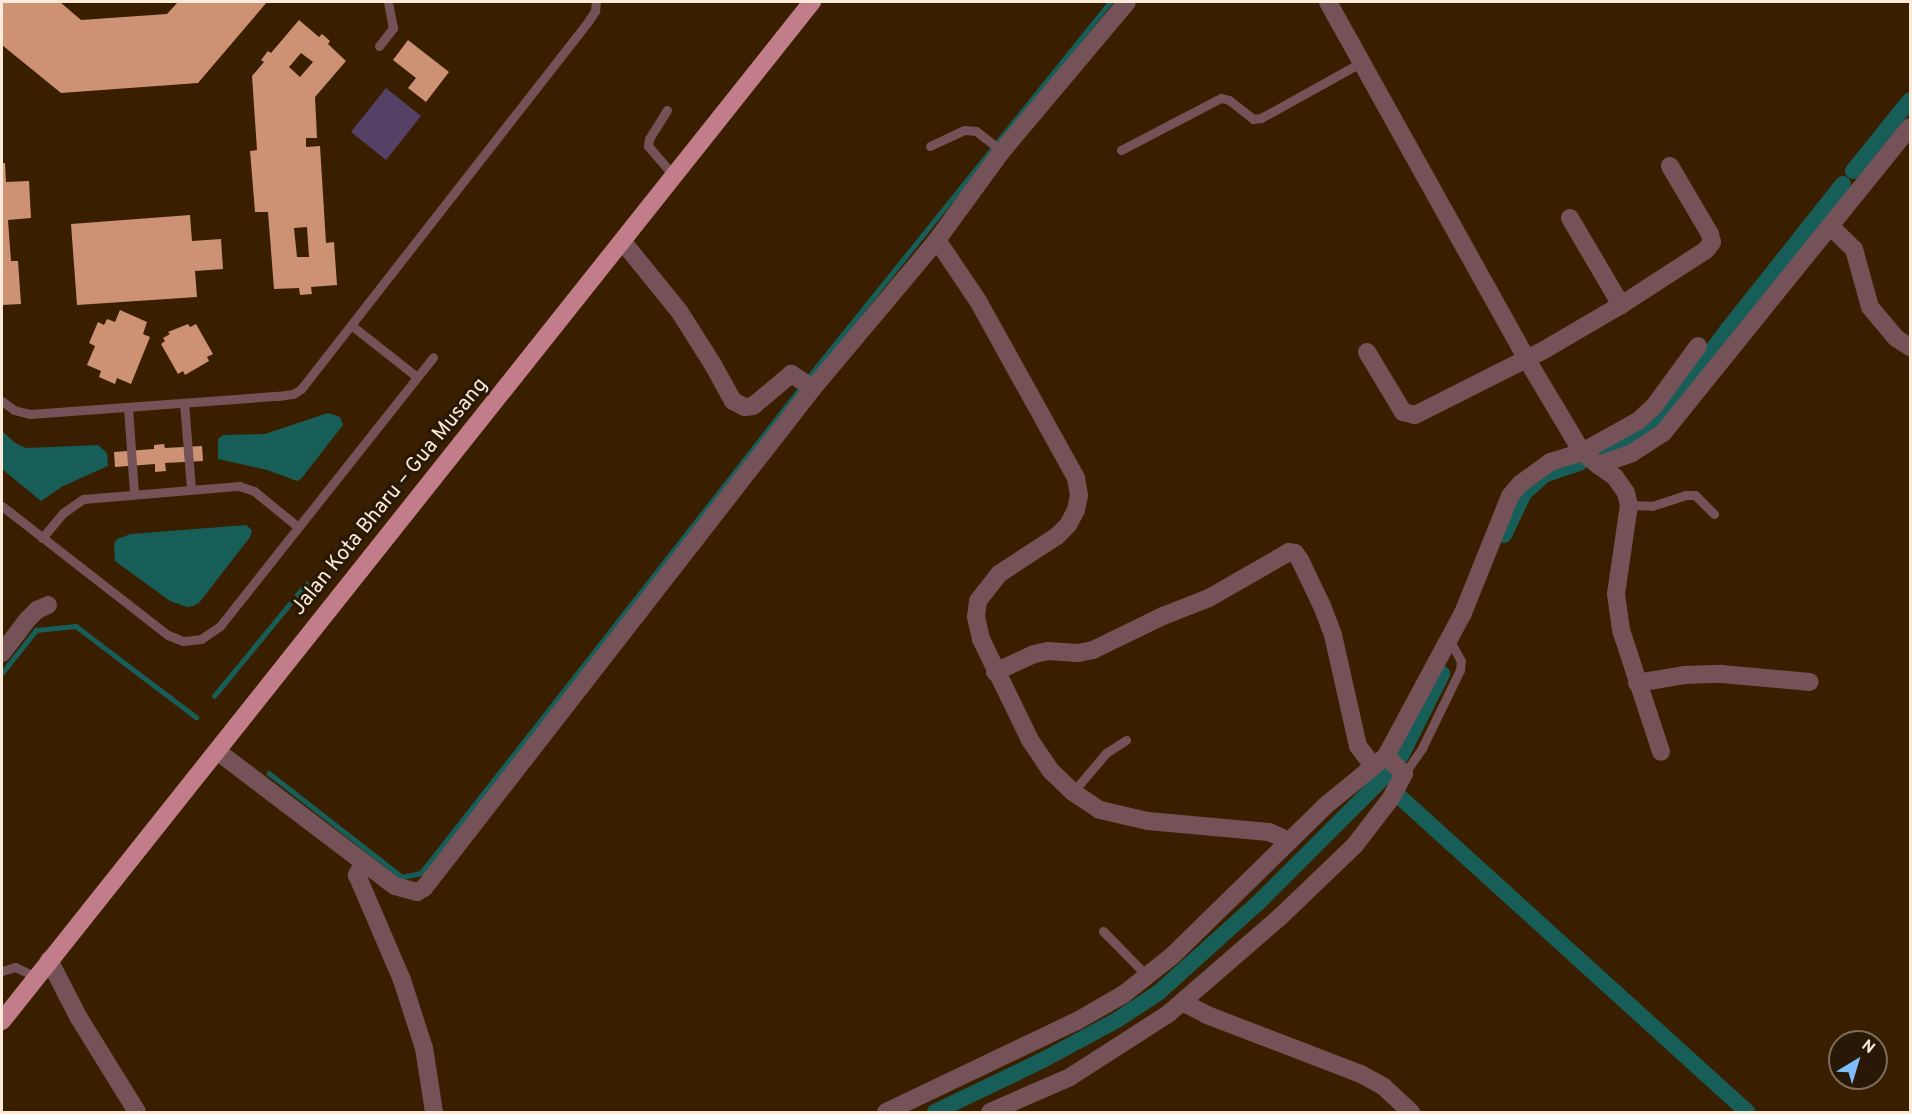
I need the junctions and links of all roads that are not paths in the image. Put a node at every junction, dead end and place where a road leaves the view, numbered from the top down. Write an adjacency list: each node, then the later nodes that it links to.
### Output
1 (388, 2): 6 (lane)
2 (596, 2): 20 (lane)
3 (812, 2): 14 (main road, Jalan Kota Bharu – Gua Musang)
4 (1127, 2): 11 (street)
5 (1328, 2): 7 (street)
6 (379, 46)
7 (1362, 62): 12 (lane); 25 (street)
8 (667, 110): 14 (lane)
9 (1911, 127): 16 (street)
10 (930, 146): 11 (lane)
11 (1000, 150): 17 (street)
12 (1121, 150)
13 (1670, 166): 19 (street)
14 (674, 176): 18 (main road, Jalan Kota Bharu – Gua Musang)
15 (1570, 218): 19 (street)
16 (1830, 226): 22 (street); 32 (street)
17 (937, 240): 27 (street); 43 (street)
18 (623, 242): 27 (street); 47 (main road, Jalan Kota Bharu – Gua Musang)
19 (1621, 305): 25 (street)
20 (351, 325): 26 (lane); 29 (lane)
21 (1698, 346): 31 (street)
22 (1911, 346)
23 (1367, 352): 25 (street)
24 (433, 357): 26 (lane)
25 (1526, 358): 31 (street)
26 (417, 377): 38 (lane)
27 (807, 383): 53 (street)
28 (2, 401): 30 (lane)
29 (184, 403): 30 (lane); 33 (lane)
30 (128, 407): 34 (lane)
31 (1582, 452): 32 (street); 41 (street)
32 (1598, 465): 35 (street)
33 (191, 489): 34 (lane); 38 (lane)
34 (134, 493): 39 (lane)
35 (1629, 505): 37 (lane); 45 (street)
36 (2, 506): 39 (lane)
37 (1714, 514)
38 (298, 527): 39 (lane)
39 (42, 538)
40 (48, 605): 42 (street)
41 (1449, 639): 49 (street); 50 (lane)
42 (2, 653)
43 (995, 672): 49 (street); 51 (street)
44 (1810, 682): 45 (street)
45 (1637, 683): 48 (street)
46 (1126, 740): 51 (lane)
47 (217, 751): 53 (street); 55 (main road, Jalan Kota Bharu – Gua Musang)
48 (1661, 752)
49 (1380, 762): 50 (street); 52 (street)
50 (1404, 774): 59 (street)
51 (1073, 792): 52 (street)
52 (1289, 841): 58 (street)
53 (363, 864): 62 (street)
54 (1103, 931): 58 (lane)
55 (49, 960): 57 (main road, Jalan Kota Bharu – Gua Musang); 61 (street)
56 (2, 971): 57 (lane)
57 (36, 977): 60 (main road, Jalan Kota Bharu – Gua Musang)
58 (1148, 977): 63 (street)
59 (1182, 1002): 64 (street); 65 (street)
60 (2, 1021)
61 (137, 1113)
62 (434, 1113)
63 (886, 1113)
64 (990, 1113)
65 (1411, 1113)

